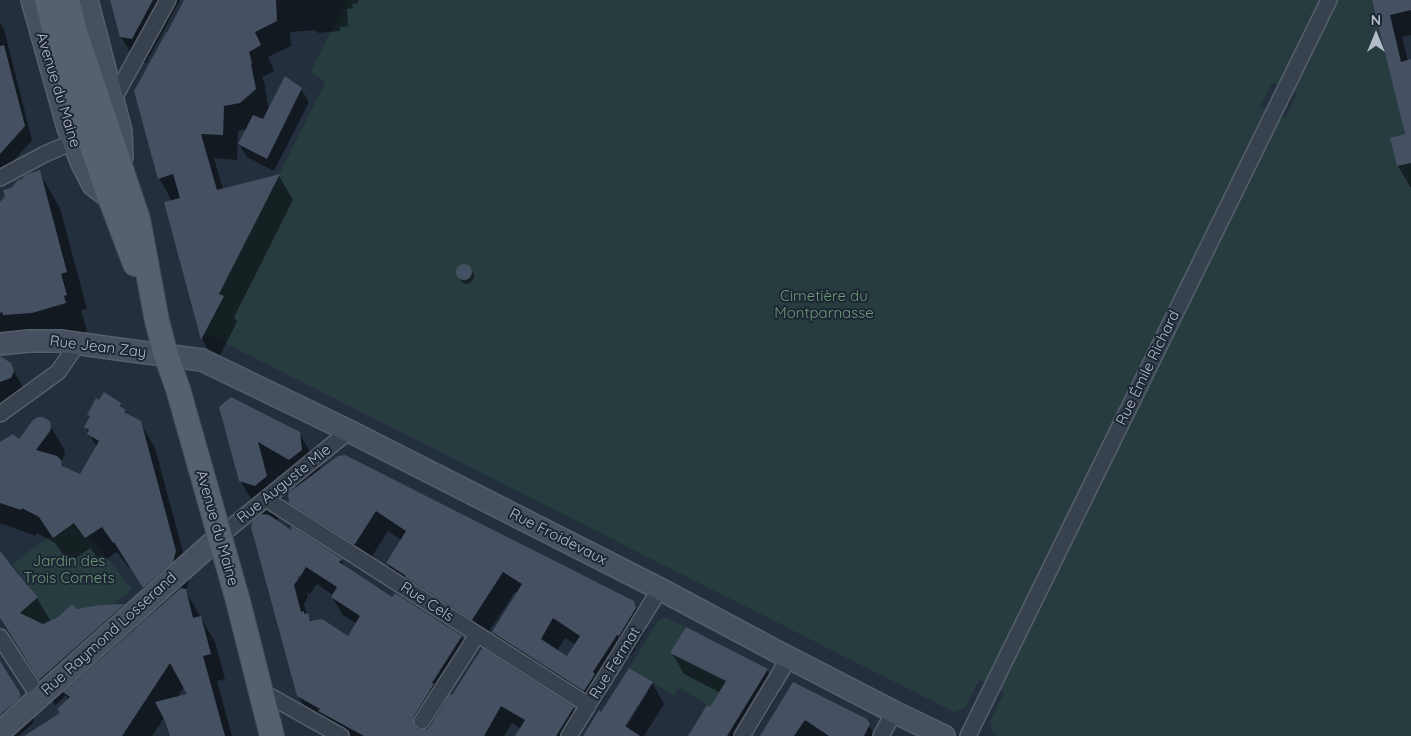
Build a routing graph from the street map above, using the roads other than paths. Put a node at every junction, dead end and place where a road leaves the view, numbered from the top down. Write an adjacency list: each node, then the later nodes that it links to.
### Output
1 (32, 0): 8 (main road, Avenue du Maine)
2 (47, 0): 11 (main road, Avenue du Maine)
3 (67, 0): 9 (main road, Avenue du Maine)
4 (87, 0): 7 (main road, Avenue du Maine)
5 (168, 0): 7 (street)
6 (1329, 0): 36 (street, Rue Émile Richard)
7 (113, 100): 9 (main road, Avenue du Maine)
8 (73, 142): 10 (street); 11 (main road, Avenue du Maine)
9 (122, 174): 12 (main road, Avenue du Maine)
10 (0, 178)
11 (110, 198): 12 (main road, Avenue du Maine)
12 (157, 321): 15 (main road, Avenue du Maine)
13 (78, 343): 14 (main road, Rue Jean Zay); 15 (main road, Rue Jean Zay); 16 (street)
14 (0, 344)
15 (166, 355): 17 (main road, Rue Froidevaux); 19 (main road, Avenue du Maine)
16 (0, 414)
17 (348, 431): 18 (street, Rue Auguste Mie); 20 (main road, Rue Froidevaux)
18 (266, 498): 19 (street, Rue Auguste Mie); 21 (street, Rue Cels)
19 (219, 537): 24 (main road, Avenue du Maine); 25 (main road, Rue Raymond Losserand)
20 (660, 589): 23 (main road, Rue Froidevaux); 26 (street, Rue Fermat)
21 (477, 635): 26 (street, Rue Cels); 28 (street)
22 (0, 636): 25 (street)
23 (789, 658): 27 (main road, Rue Froidevaux); 33 (street)
24 (261, 691): 30 (main road, Avenue du Maine); 31 (street)
25 (39, 697): 29 (main road, Rue Raymond Losserand)
26 (588, 705): 32 (street, Rue Fermat)
27 (894, 712): 34 (street); 35 (main road, Rue Froidevaux)
28 (422, 721)
29 (0, 732)
30 (272, 736)
31 (341, 736)
32 (568, 736)
33 (742, 736)
34 (881, 736)
35 (944, 736)
36 (968, 736)

